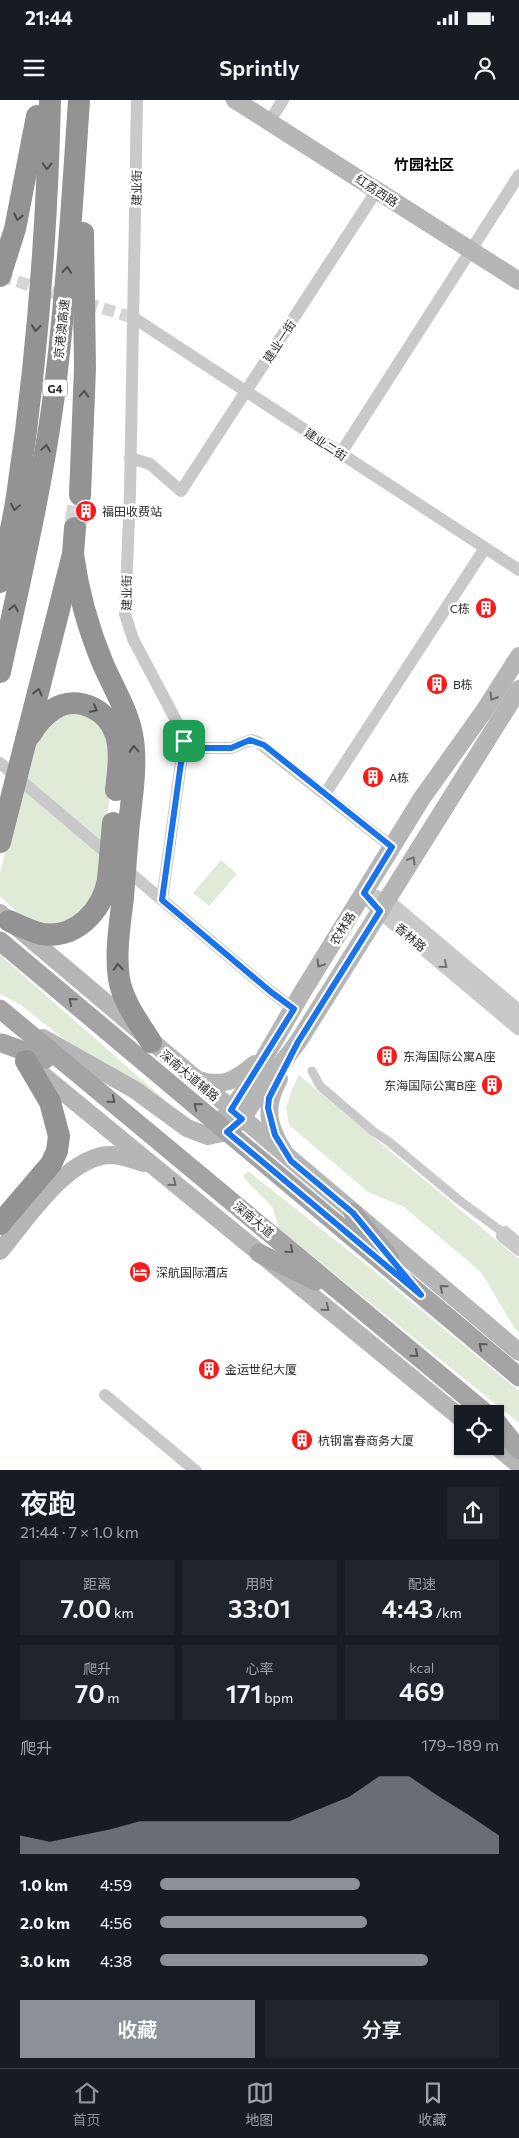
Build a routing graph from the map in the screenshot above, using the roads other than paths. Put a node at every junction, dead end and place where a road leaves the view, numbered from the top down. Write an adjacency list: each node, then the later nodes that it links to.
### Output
1 (40, 100): 11 (highway, one-way to 11)
2 (50, 100): 22 (highway, 京港澳高速 / G4, one-way to 22)
3 (80, 100): 17 (highway, one-way to 3); 24 (highway, 京港澳高速 / G4, one-way to 3)
4 (137, 100): 13 (street, 建业街)
5 (235, 100): 7 (main road, 红荔西路)
6 (283, 100): 7 (street)
7 (269, 122): 9 (main road, 红荔西路)
8 (519, 175): 10 (street)
9 (376, 190): 10 (main road, 红荔西路); 14 (street, 建业一街)
10 (472, 251): 12 (main road, 红荔西路); 15 (street)
11 (0, 276)
12 (519, 281)
13 (134, 318): 14 (street, 建业二街); 16 (street, 建业街)
14 (246, 391): 15 (street, 建业二街); 16 (street, 建业一街)
15 (340, 453): 19 (street, 建业二街)
16 (130, 458): 27 (street, 建业街)
17 (80, 495)
18 (75, 528): 20 (highway)
19 (485, 548): 21 (street, 建业二街); 30 (street)
20 (73, 554): 26 (highway, one-way to 20); 31 (highway, one-way to 20)
21 (519, 570)
22 (0, 582)
23 (519, 656): 33 (main road, 农林路, one-way to 33)
24 (0, 672)
25 (519, 690): 36 (main road, 农林路, one-way to 25)
26 (26, 740): 31 (highway, one-way to 31); 32 (highway, bridge)
27 (184, 741): 28 (street); 35 (street, 建业街)
28 (202, 748): 30 (street)
29 (0, 763): 35 (street)
30 (325, 794): 33 (street)
31 (121, 828): 37 (highway, bridge); 45 (highway, one-way to 31, bridge)
32 (0, 842)
33 (392, 847): 34 (main road, 农林路)
34 (364, 893): 36 (street, 香林路); 40 (main road, 农林路, one-way to 40)
35 (162, 900): 40 (street)
36 (384, 906): 38 (street, 香林路); 40 (main road); 46 (main road, 农林路)
37 (3, 925): 45 (main road, 深南大道辅路); 53 (main road, one-way to 37)
38 (499, 1005): 41 (street, 香林路); 43 (street, 香林路)
39 (0, 1008): 42 (main road, 深南大道)
40 (294, 1009): 47 (main road, 农林路)
41 (519, 1012)
42 (20, 1025): 50 (main road, 深南大道); 53 (main road, 深南大道)
43 (519, 1028)
44 (1, 1042): 48 (main road); 50 (main road)
45 (151, 1042): 51 (main road, 深南大道辅路)
46 (298, 1042): 52 (main road, 农林路); 54 (main road)
47 (264, 1057): 51 (main road); 52 (main road, 农林路)
48 (26, 1061): 55 (main road); 56 (highway)
49 (312, 1071): 59 (street)
50 (83, 1076): 64 (main road, 深南大道, one-way to 64)
51 (192, 1077): 52 (main road, 深南大道辅路)
52 (237, 1115): 53 (main road); 54 (main road, 深南大道辅路)
53 (221, 1127): 65 (main road)
54 (291, 1161): 57 (main road, 深南大道辅路)
55 (150, 1164): 56 (main road); 63 (main road, one-way to 63)
56 (47, 1182): 58 (highway)
57 (353, 1213): 65 (main road); 66 (main road, 深南大道辅路, one-way to 57)
58 (8, 1224): 62 (main road)
59 (501, 1231)
60 (519, 1244): 61 (street)
61 (519, 1250)
62 (0, 1251)
63 (258, 1252): 64 (main road); 70 (main road, one-way to 70)
64 (341, 1293): 69 (main road, 深南大道, one-way to 69)
65 (421, 1295): 67 (main road, one-way to 65)
66 (519, 1352)
67 (519, 1377)
68 (105, 1395): 77 (street)
69 (476, 1405)
70 (454, 1412)
71 (504, 1428): 73 (main road, 深南大道)
72 (504, 1432): 74 (main road)
73 (519, 1440)
74 (519, 1450)
75 (504, 1452): 76 (main road)
76 (519, 1465)
77 (196, 1470)

